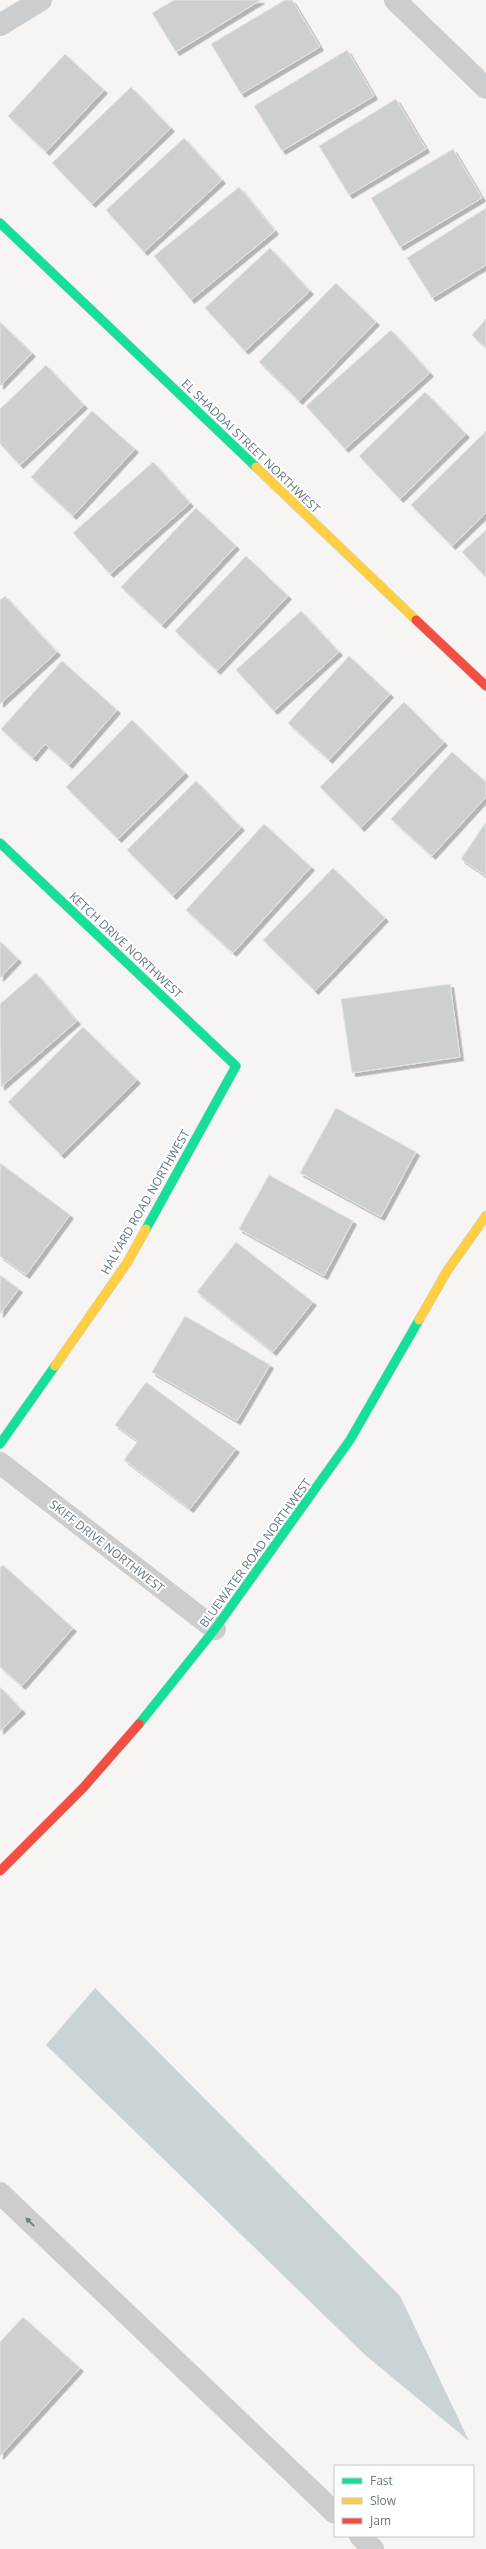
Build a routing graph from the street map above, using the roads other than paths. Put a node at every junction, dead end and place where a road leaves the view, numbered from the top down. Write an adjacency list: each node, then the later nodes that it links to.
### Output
1 (41, 0): 3 (street)
2 (395, 0): 4 (street)
3 (0, 25)
4 (486, 88)
5 (0, 223): 6 (street, EL SHADDAI STREET NORTHWEST)
6 (486, 686)
7 (0, 842): 8 (street, KETCH DRIVE NORTHWEST)
8 (236, 1066): 10 (street, HALYARD ROAD NORTHWEST)
9 (486, 1216): 12 (street, BLUEWATER ROAD NORTHWEST)
10 (0, 1444)
11 (0, 1463): 12 (street, SKIFF DRIVE NORTHWEST)
12 (215, 1628): 13 (street, BLUEWATER ROAD NORTHWEST)
13 (0, 1872)
14 (0, 2193): 15 (street, one-way to 14)
15 (334, 2512)
16 (361, 2537): 17 (street)
17 (373, 2549)

